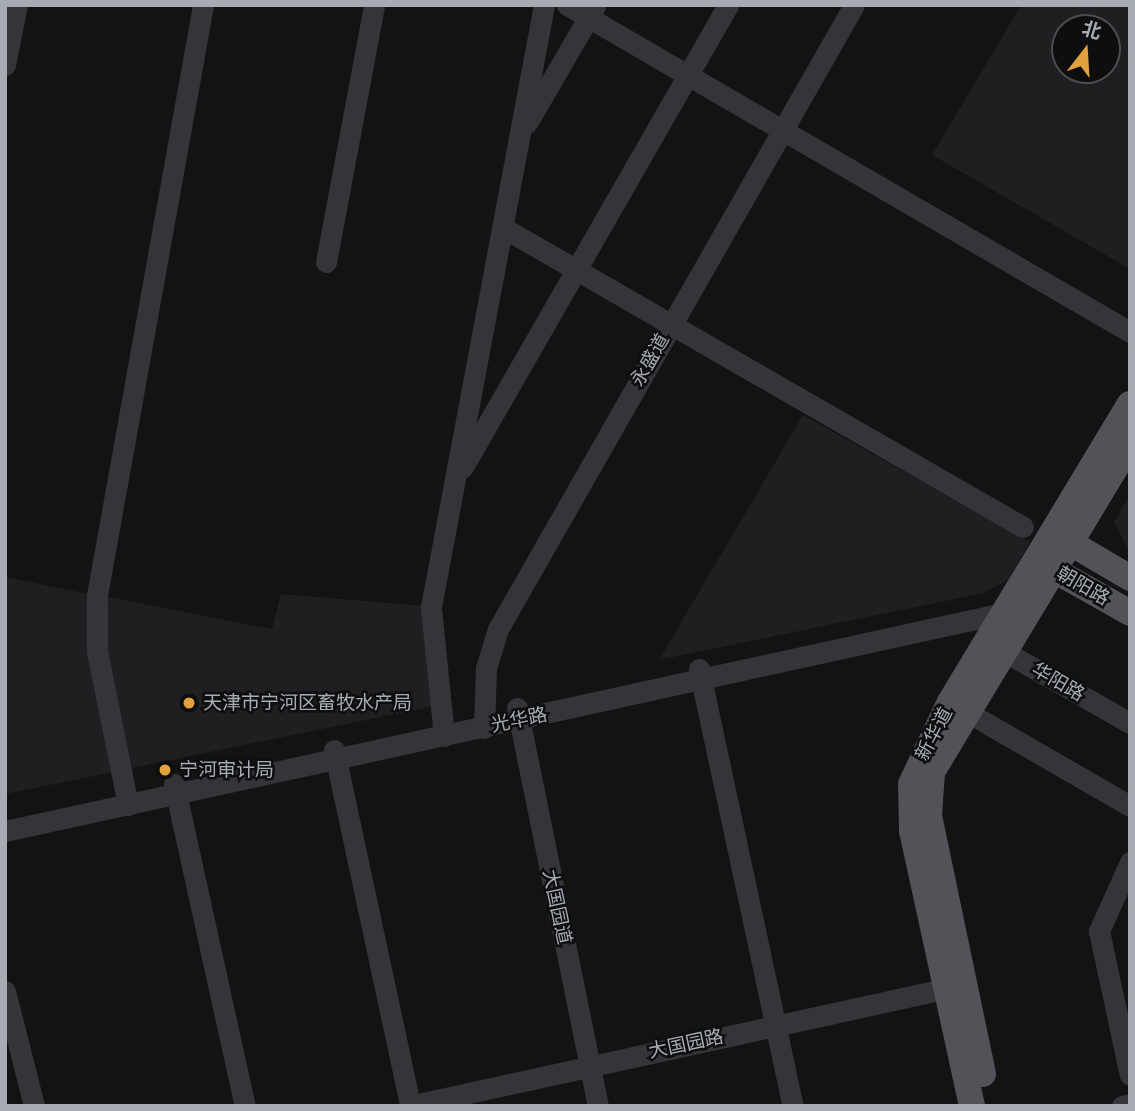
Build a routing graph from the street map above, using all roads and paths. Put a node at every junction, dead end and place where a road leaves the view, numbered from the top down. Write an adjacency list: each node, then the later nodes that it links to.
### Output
1 (17, 5): 9 (street)
2 (203, 5): 36 (street)
3 (374, 5): 14 (street)
4 (544, 5): 12 (street)
5 (567, 5): 8 (street)
6 (728, 5): 10 (street)
7 (854, 5): 11 (street, 永盛道)
8 (592, 11): 10 (street); 12 (street)
9 (5, 65)
10 (688, 76): 11 (street); 15 (street)
11 (781, 130): 16 (street, 永盛道); 17 (street)
12 (519, 137): 13 (street)
13 (502, 227): 15 (street); 20 (street)
14 (326, 262)
15 (576, 270): 16 (street); 20 (street)
16 (670, 324): 21 (street); 31 (street, 永盛道)
17 (1130, 332)
18 (1130, 404): 22 (main road, 新华道)
19 (1126, 458): 22 (main road, 新华道)
20 (455, 481): 33 (street)
21 (1023, 527)
22 (1061, 538): 23 (main road, 新华道); 24 (main road, 朝阳路)
23 (1045, 565): 25 (main road, 新华道); 26 (main road, 朝阳路)
24 (1130, 578)
25 (1016, 606): 27 (main road, 新华道); 28 (street, 光华路)
26 (1130, 613)
27 (996, 646): 29 (main road, 新华道); 32 (street, 华阳路)
28 (699, 675): 30 (street, 光华路); 43 (street)
29 (958, 707): 37 (street); 41 (main road, 新华道)
30 (518, 714): 31 (street, 光华路); 45 (street, 大国园道)
31 (484, 721): 33 (street, 光华路)
32 (1130, 723)
33 (443, 731): 34 (street, 光华路)
34 (334, 755): 35 (street, 光华路); 51 (street)
35 (175, 788): 36 (street, 光华路); 50 (street)
36 (126, 800): 38 (street, 光华路); 39 (street, 光华路)
37 (1130, 806)
38 (5, 818)
39 (5, 831)
40 (1130, 862): 46 (street)
41 (955, 986): 43 (street, 大国园路); 54 (main road, 新华道); 55 (main road, 新华道)
42 (5, 990): 49 (street)
43 (775, 1025): 45 (street, 大国园路); 53 (street)
44 (5, 1037): 48 (street)
45 (589, 1064): 51 (street, 大国园路); 52 (street, 大国园道)
46 (1129, 1071)
47 (1130, 1104): 56 (street)
48 (23, 1106)
49 (34, 1106)
50 (245, 1106)
51 (410, 1106)
52 (598, 1106)
53 (793, 1106)
54 (972, 1106)
55 (989, 1106)
56 (1122, 1106)

